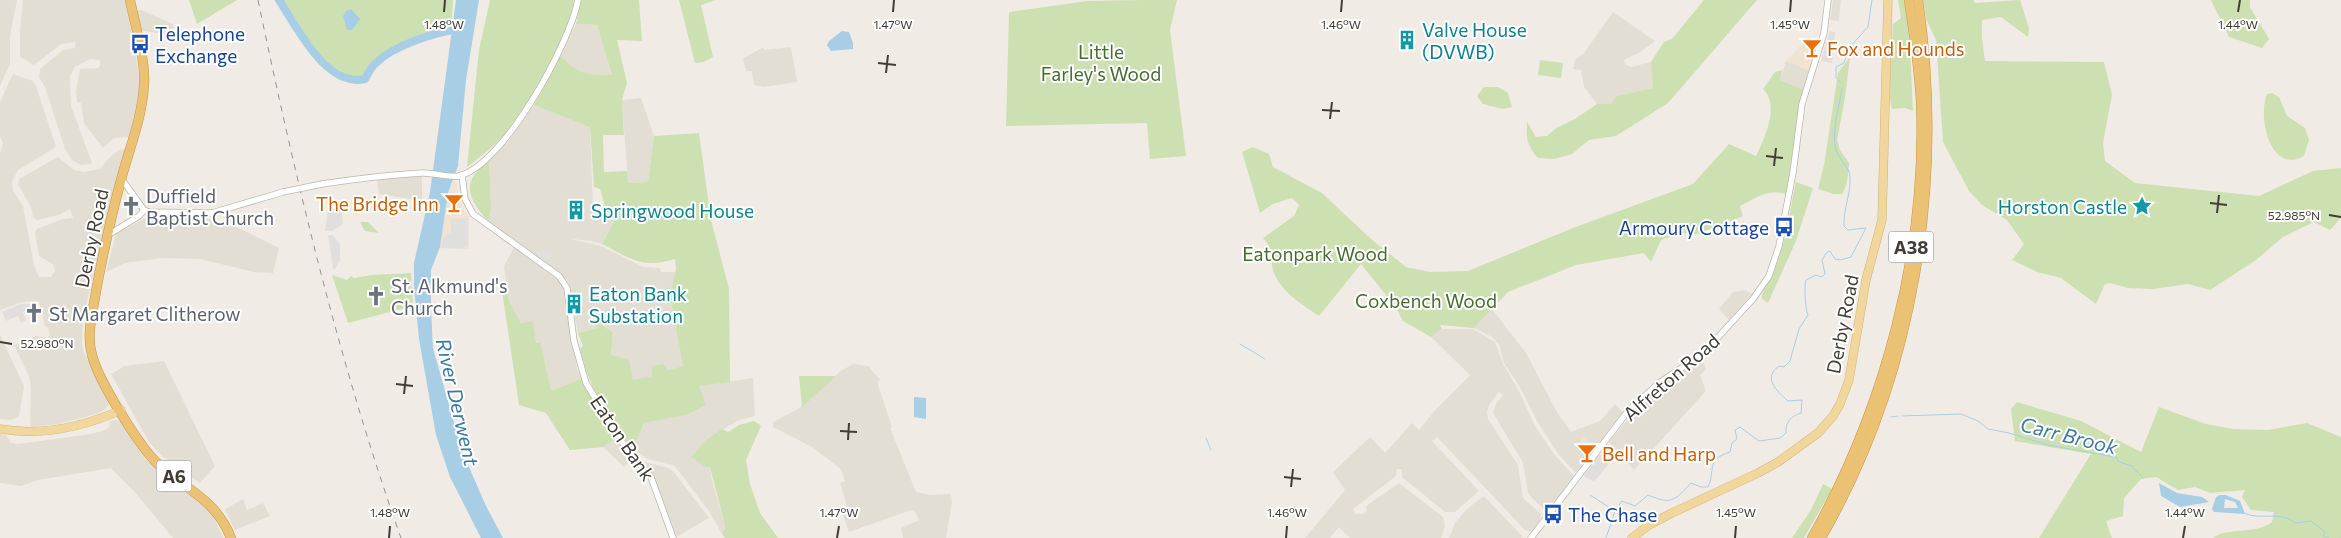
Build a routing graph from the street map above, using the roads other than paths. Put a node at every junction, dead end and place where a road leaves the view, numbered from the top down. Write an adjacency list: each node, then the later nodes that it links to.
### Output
1 (130, 0): 8 (highway, Derby Road / A6)
2 (578, 0): 7 (street)
3 (1828, 0): 15 (street, Alfreton Road)
4 (1888, 0): 16 (main road, Derby Road)
5 (1909, 0): 17 (highway, A38)
6 (1918, 0): 18 (highway, A38)
7 (459, 176): 9 (street, bridge); 14 (street, Eaton Bank)
8 (122, 178): 9 (street); 10 (highway, Derby Road / A6)
9 (144, 210): 10 (street)
10 (108, 235): 11 (highway, Derby Road / A6)
11 (121, 410): 12 (main road); 13 (highway, Derby Road / A6)
12 (0, 429)
13 (231, 538)
14 (674, 538)
15 (1531, 538)
16 (1632, 538)
17 (1812, 538)
18 (1821, 538)

